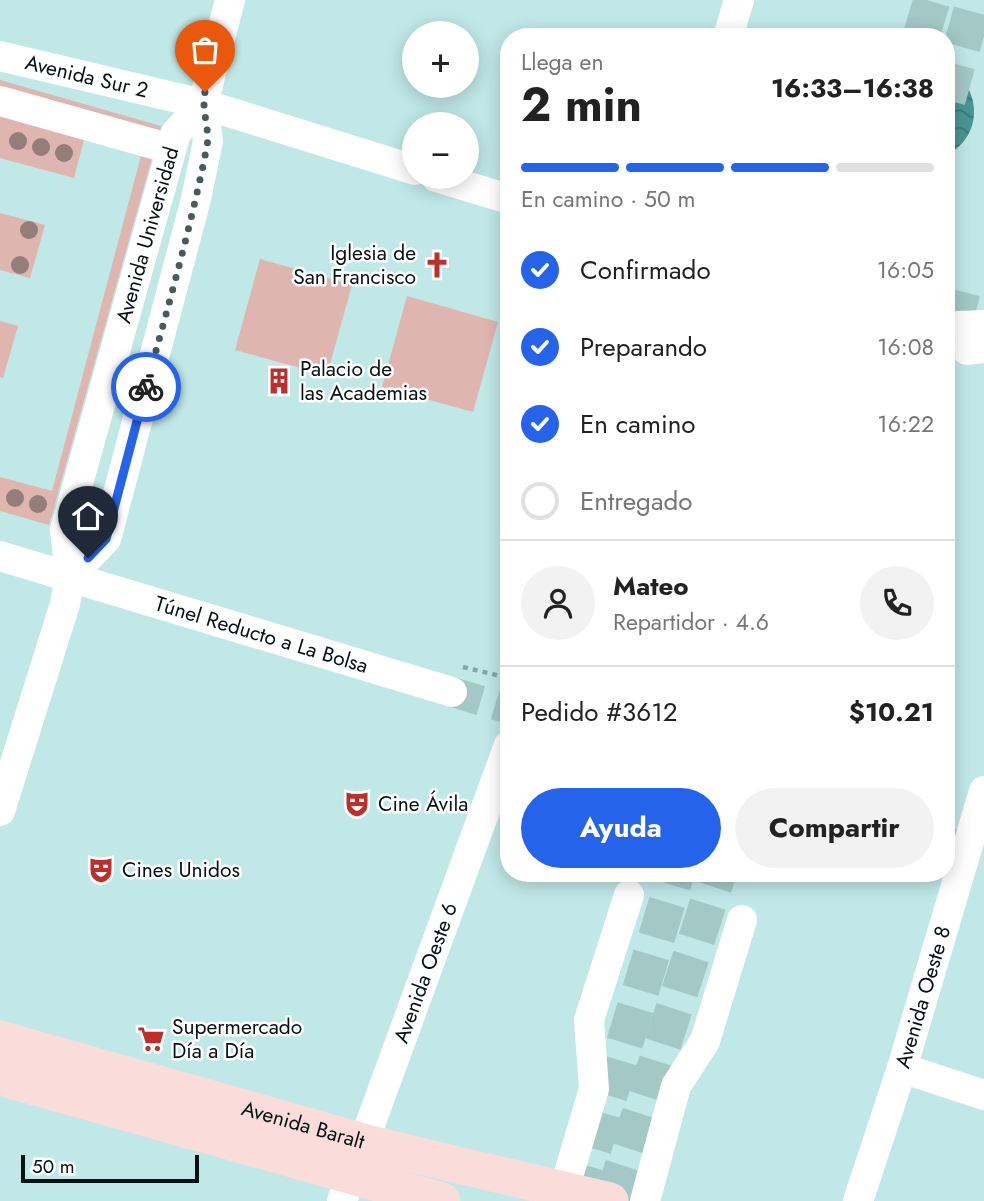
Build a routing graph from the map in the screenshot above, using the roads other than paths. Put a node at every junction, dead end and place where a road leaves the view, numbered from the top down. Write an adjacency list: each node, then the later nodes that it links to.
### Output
1 (230, 0): 6 (street, Avenida Universidad)
2 (739, 0): 3 (street)
3 (731, 28)
4 (0, 56): 6 (street, Avenida Sur 2)
5 (0, 101): 7 (street)
6 (203, 104): 7 (street, Avenida Universidad); 8 (street); 9 (street, Avenida Sur 2); 15 (street, Avenida Universidad)
7 (171, 149): 15 (street, Avenida Universidad)
8 (402, 153)
9 (402, 166)
10 (479, 172): 11 (street)
11 (500, 177)
12 (476, 189): 13 (street)
13 (500, 196)
14 (0, 556): 15 (street, Túnel Reducto a La Bolsa)
15 (70, 576): 16 (street, Túnel Reducto a La Bolsa); 19 (street, Avenida Universidad)
16 (452, 692)
17 (500, 769): 27 (street, Avenida Oeste 6)
18 (984, 791): 20 (street, Avenida Oeste 8)
19 (0, 811)
20 (978, 836): 24 (street, Avenida Oeste 8)
21 (629, 895): 29 (street)
22 (742, 920): 32 (street)
23 (0, 1039): 27 (main road, Avenida Baralt)
24 (902, 1068): 26 (street); 33 (street, Avenida Oeste 8)
25 (0, 1077): 28 (main road, Avenida Baralt)
26 (984, 1095)
27 (362, 1141): 28 (street, Avenida Oeste 6); 29 (main road, Avenida Baralt)
28 (346, 1188): 30 (main road, Avenida Baralt)
29 (564, 1190): 31 (main road, Avenida Baralt)
30 (442, 1201)
31 (610, 1201)
32 (645, 1201)
33 (858, 1201)

